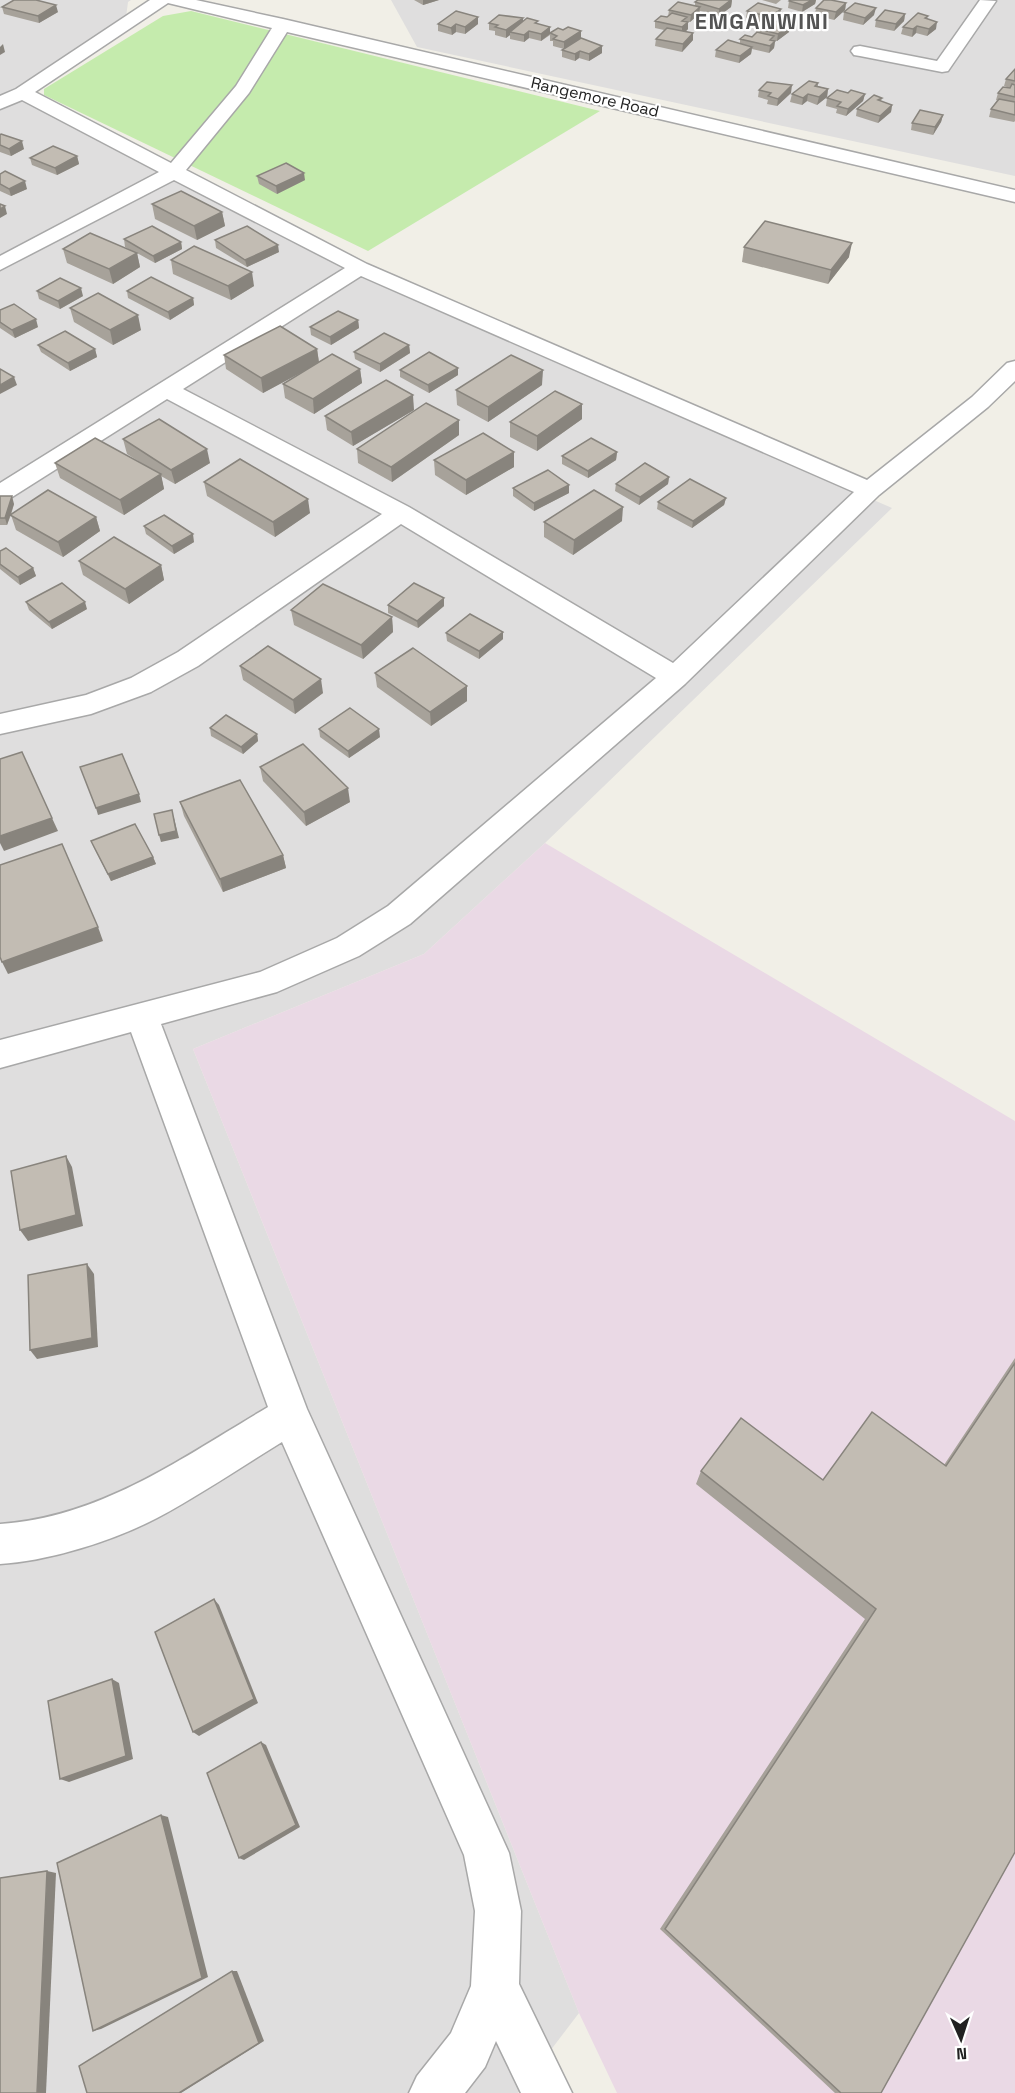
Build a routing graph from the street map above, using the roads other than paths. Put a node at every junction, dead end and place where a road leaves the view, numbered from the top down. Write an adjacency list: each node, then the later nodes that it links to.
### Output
1 (161, 0): 7 (street)
2 (174, 0): 5 (street, Rangemore Road)
3 (985, 1): 4 (street); 6 (street)
4 (1006, 5)
5 (283, 24): 9 (street); 10 (street, Rangemore Road)
6 (861, 51)
7 (22, 93): 8 (street); 9 (street)
8 (0, 103)
9 (174, 172): 11 (street); 12 (street)
10 (1015, 196)
11 (0, 264)
12 (360, 268): 14 (street); 15 (street)
13 (1015, 368): 15 (street)
14 (165, 389): 16 (street); 17 (street)
15 (870, 490): 18 (street)
16 (0, 494)
17 (400, 513): 18 (street); 19 (street)
18 (675, 677): 20 (street)
19 (0, 724)
20 (142, 1017): 21 (street); 22 (street)
21 (0, 1054)
22 (290, 1415): 23 (street); 24 (street)
23 (0, 1544)
24 (495, 1987): 25 (street); 26 (street)
25 (434, 2093)
26 (547, 2093)

